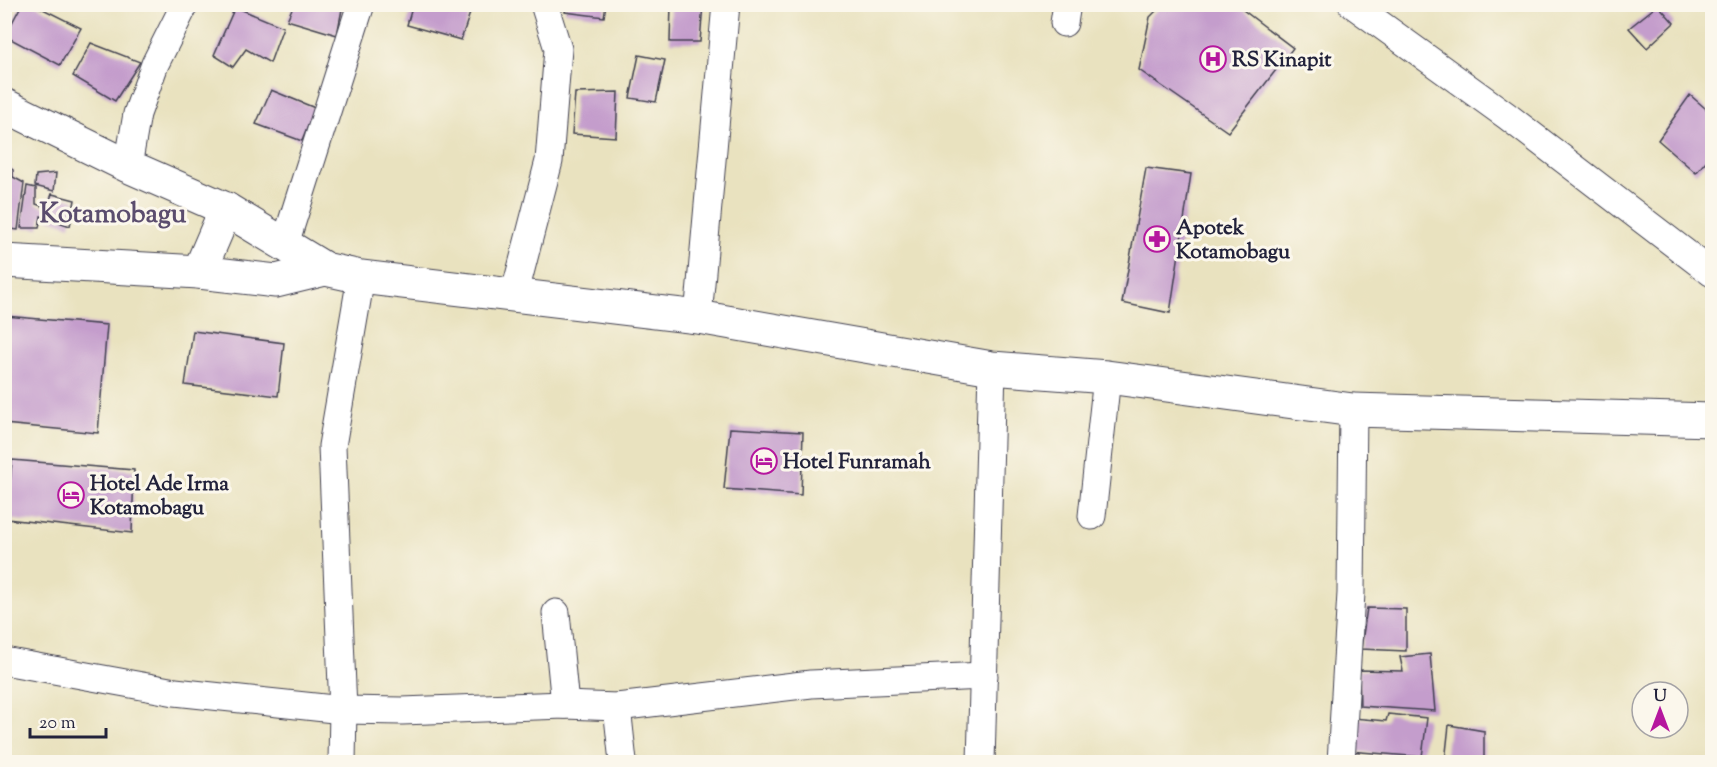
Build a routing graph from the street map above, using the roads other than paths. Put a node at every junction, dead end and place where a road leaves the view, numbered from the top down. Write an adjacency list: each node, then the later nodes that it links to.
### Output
1 (185, 4): 7 (street)
2 (361, 4): 9 (street)
3 (544, 4): 15 (street)
4 (726, 4): 16 (street)
5 (1365, 8): 13 (street)
6 (4, 105): 7 (highway)
7 (128, 166): 8 (highway)
8 (226, 209): 9 (highway); 12 (highway)
9 (284, 247): 11 (highway)
10 (5, 262): 12 (highway)
11 (325, 269): 12 (highway); 14 (highway)
12 (199, 272)
13 (1713, 273)
14 (361, 277): 15 (highway); 27 (street)
15 (514, 296): 16 (highway)
16 (698, 317): 17 (highway)
17 (992, 368): 18 (highway); 24 (street)
18 (1107, 377): 19 (highway); 21 (street)
19 (1353, 410): 20 (highway); 31 (street)
20 (1713, 420)
21 (1092, 516)
22 (556, 613): 25 (street)
23 (4, 661): 27 (street)
24 (984, 676): 26 (street); 30 (street)
25 (565, 705): 26 (street); 27 (street)
26 (617, 707): 29 (street)
27 (343, 710): 28 (street)
28 (342, 762)
29 (623, 762)
30 (981, 762)
31 (1341, 762)

